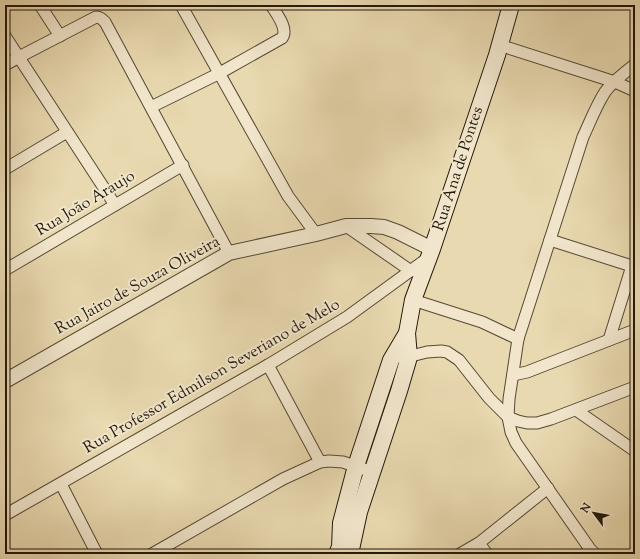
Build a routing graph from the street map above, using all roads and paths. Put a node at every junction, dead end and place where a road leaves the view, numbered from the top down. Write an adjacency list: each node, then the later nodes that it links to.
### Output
1 (40, 5): 6 (street)
2 (180, 5): 11 (street)
3 (271, 5): 11 (street)
4 (511, 5): 7 (main road, Rua Ana de Pontes)
5 (5, 36): 8 (street)
6 (60, 36): 8 (street); 14 (street)
7 (499, 45): 12 (street); 23 (main road, Rua Ana de Pontes)
8 (19, 57): 10 (street); 15 (street)
9 (635, 64): 12 (street)
10 (5, 65)
11 (218, 74): 14 (street); 20 (street)
12 (615, 82): 13 (street); 21 (street)
13 (635, 91)
14 (151, 107): 16 (street)
15 (67, 132): 17 (street); 18 (street)
16 (183, 165): 18 (street, Rua João Araujo); 22 (street)
17 (5, 169)
18 (115, 205): 25 (street, Rua João Araujo)
19 (346, 226): 20 (street, Rua Jairo de Souza Oliveira); 23 (street, Rua Jairo de Souza Oliveira); 26 (street)
20 (316, 234): 22 (street, Rua Jairo de Souza Oliveira)
21 (550, 240): 24 (street); 30 (street)
22 (230, 253): 36 (street, Rua Jairo de Souza Oliveira)
23 (430, 254): 26 (street, Rua Professor Edmilson Severiano de Melo); 27 (main road, Rua Ana de Pontes)
24 (634, 267): 31 (street)
25 (5, 270)
26 (411, 272): 34 (street, Rua Professor Edmilson Severiano de Melo)
27 (413, 300): 29 (main road, Rua Ana de Pontes); 30 (street)
28 (635, 330): 31 (street)
29 (406, 333): 32 (main road, Rua Ana de Pontes); 33 (main road, Rua Ana de Pontes)
30 (518, 339): 35 (street)
31 (609, 340): 35 (street)
32 (409, 358): 33 (street); 40 (main road, Rua Ana de Pontes); 41 (street)
33 (391, 360): 39 (main road, Rua Ana de Pontes)
34 (268, 365): 43 (street); 46 (street, Rua Professor Edmilson Severiano de Melo)
35 (513, 375): 41 (street)
36 (5, 381)
37 (635, 386): 38 (street)
38 (576, 410): 41 (street); 42 (street)
39 (374, 411): 40 (main road); 44 (main road, Rua Ana de Pontes)
40 (390, 416): 45 (main road, Rua Ana de Pontes)
41 (508, 418): 47 (street)
42 (635, 451)
43 (320, 462): 44 (street); 51 (street)
44 (356, 466): 45 (street); 52 (main road, Rua Ana de Pontes)
45 (372, 472): 53 (main road, Rua Ana de Pontes)
46 (61, 484): 48 (street, Rua Professor Edmilson Severiano de Melo); 50 (street)
47 (548, 488): 49 (street); 56 (street)
48 (5, 515)
49 (479, 543): 54 (street); 55 (street)
50 (97, 554)
51 (152, 554)
52 (337, 554)
53 (350, 554)
54 (460, 554)
55 (487, 554)
56 (595, 554)

